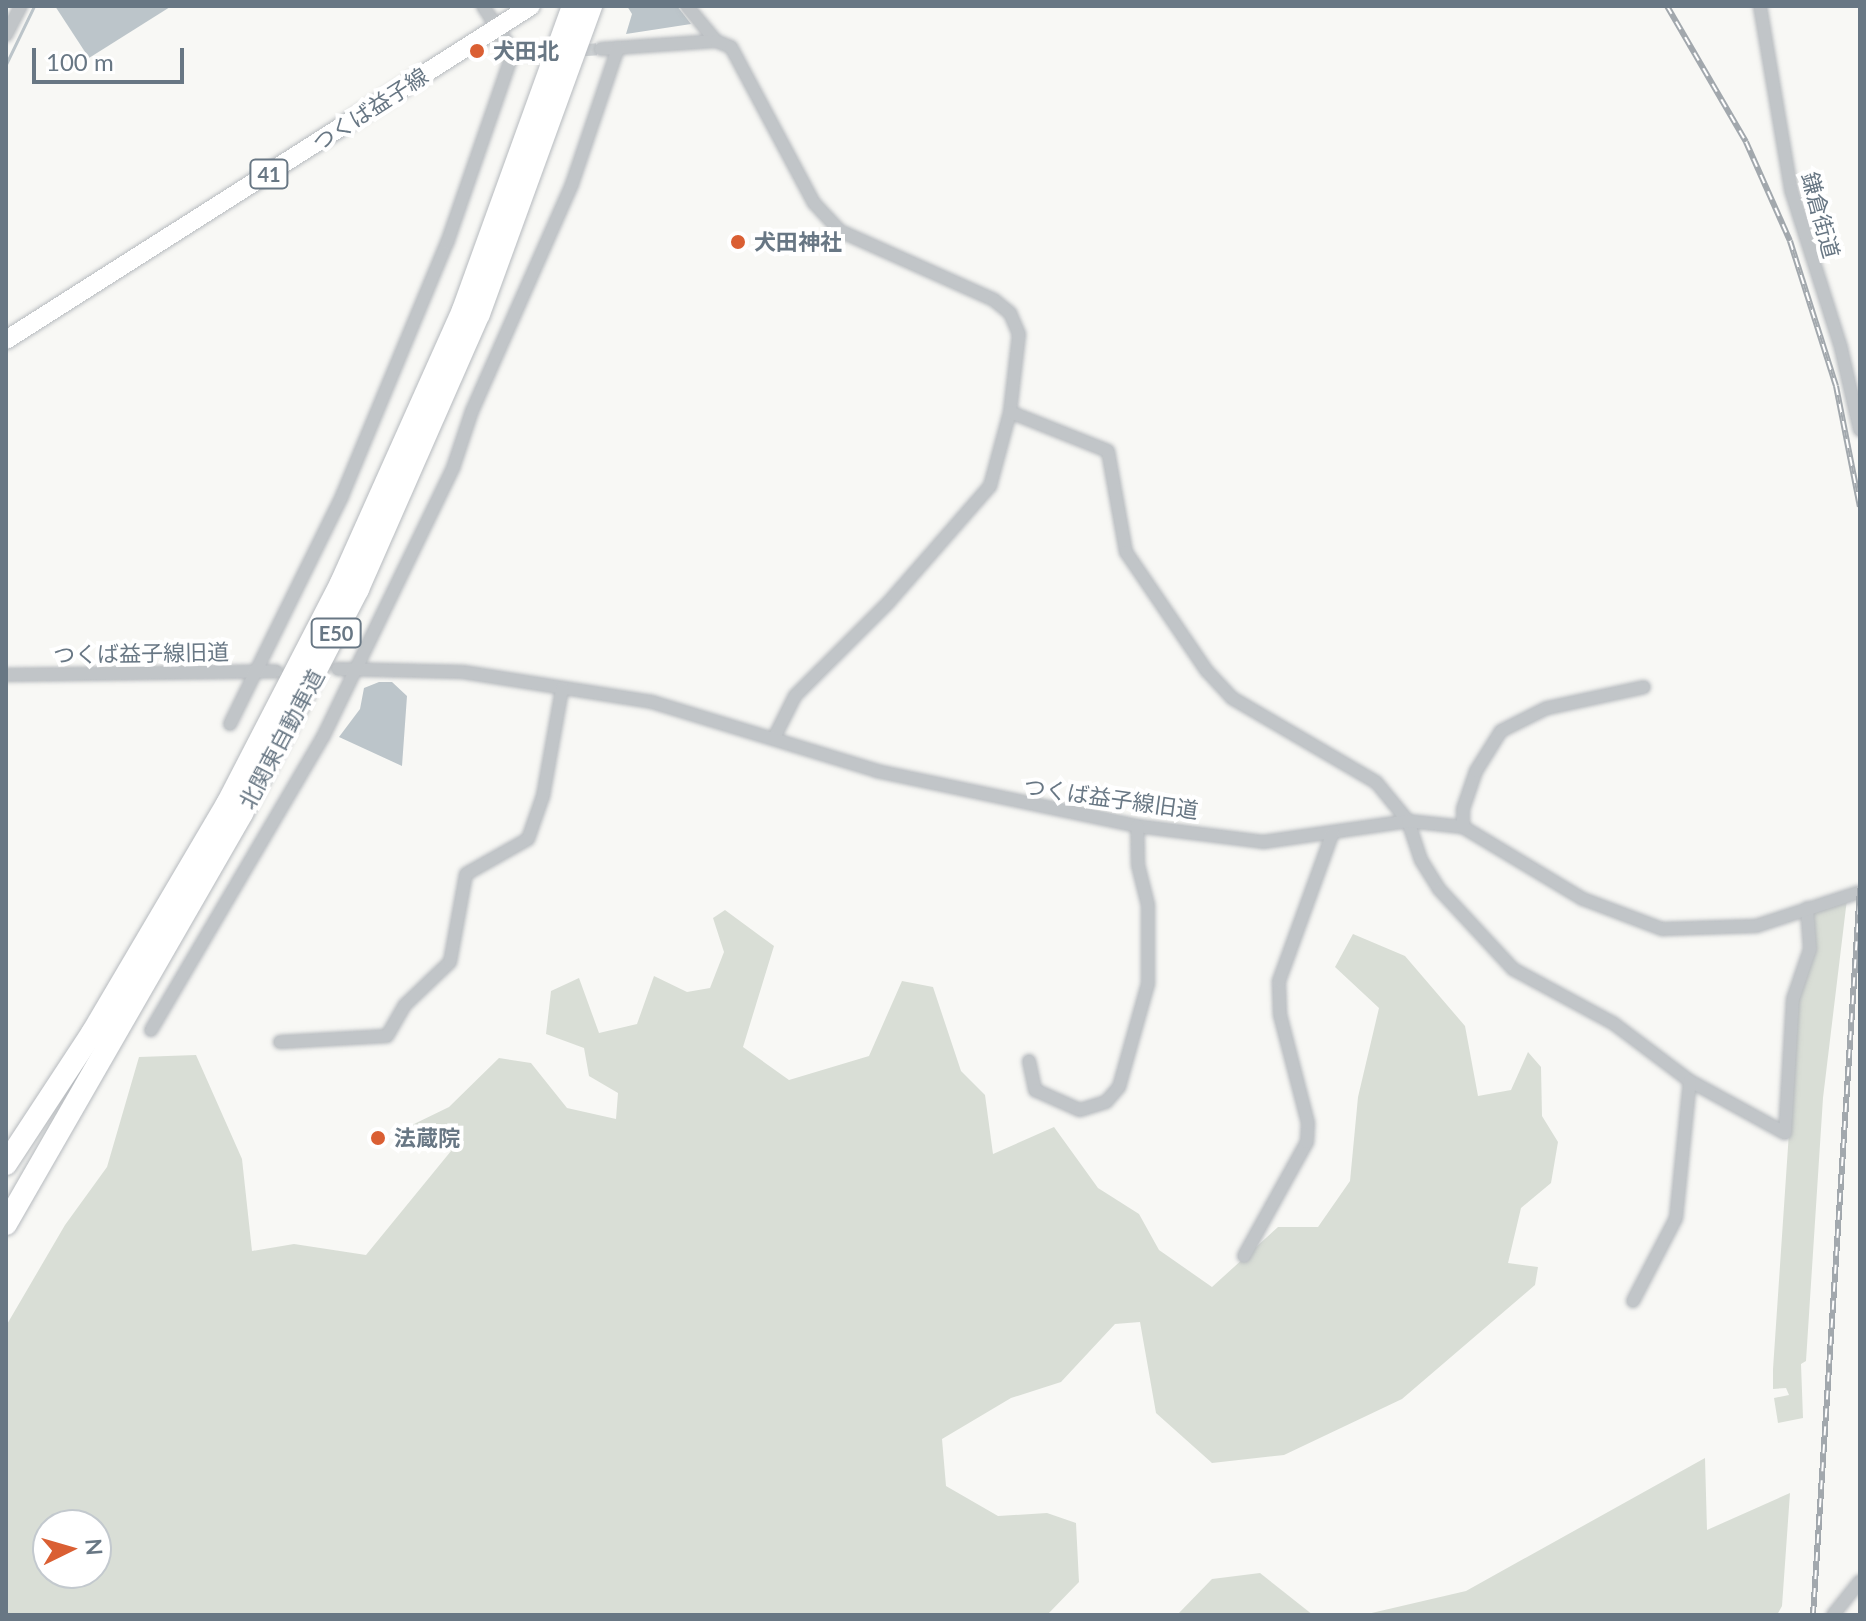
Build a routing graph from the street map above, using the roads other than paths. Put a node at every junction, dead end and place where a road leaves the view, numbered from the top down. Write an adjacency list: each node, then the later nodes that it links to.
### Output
1 (21, 6): 9 (street)
2 (483, 6): 8 (street)
3 (531, 6): 8 (main road, つくば益子線 / 41)
4 (573, 6): 37 (highway, 北関東自動車道 / E50)
5 (591, 6): 38 (highway, 北関東自動車道 / E50)
6 (687, 6): 10 (street)
7 (1760, 6): 17 (street, 鎌倉街道)
8 (496, 28): 13 (street); 15 (main road, つくば益子線 / 41)
9 (6, 35)
10 (716, 41): 11 (street); 16 (street)
11 (618, 48): 12 (street); 19 (street)
12 (601, 49)
13 (513, 52): 14 (street); 20 (street)
14 (531, 54)
15 (6, 340)
16 (1010, 412): 26 (street); 27 (street)
17 (1860, 430)
18 (338, 669): 19 (street, つくば益子線旧道)
19 (354, 670): 24 (street, つくば益子線旧道); 33 (street)
20 (257, 671): 21 (street, つくば益子線旧道); 22 (street, つくば益子線旧道); 25 (street)
21 (276, 671)
22 (6, 675)
23 (1644, 687): 29 (street)
24 (562, 689): 26 (street, つくば益子線旧道); 34 (street)
25 (230, 724)
26 (774, 738): 28 (street, つくば益子線旧道)
27 (1408, 821): 29 (street, つくば益子線旧道); 30 (street, つくば益子線旧道); 36 (street)
28 (1137, 826): 30 (street, つくば益子線旧道); 35 (street)
29 (1463, 827): 32 (street, つくば益子線旧道)
30 (1333, 832): 39 (street)
31 (1860, 892): 32 (street, つくば益子線旧道)
32 (1807, 908): 36 (street)
33 (151, 1030)
34 (280, 1042)
35 (1029, 1061)
36 (1690, 1081): 40 (street)
37 (6, 1164)
38 (6, 1224)
39 (1244, 1256)
40 (1633, 1301)
41 (1860, 1581): 42 (street)
42 (1833, 1615)

